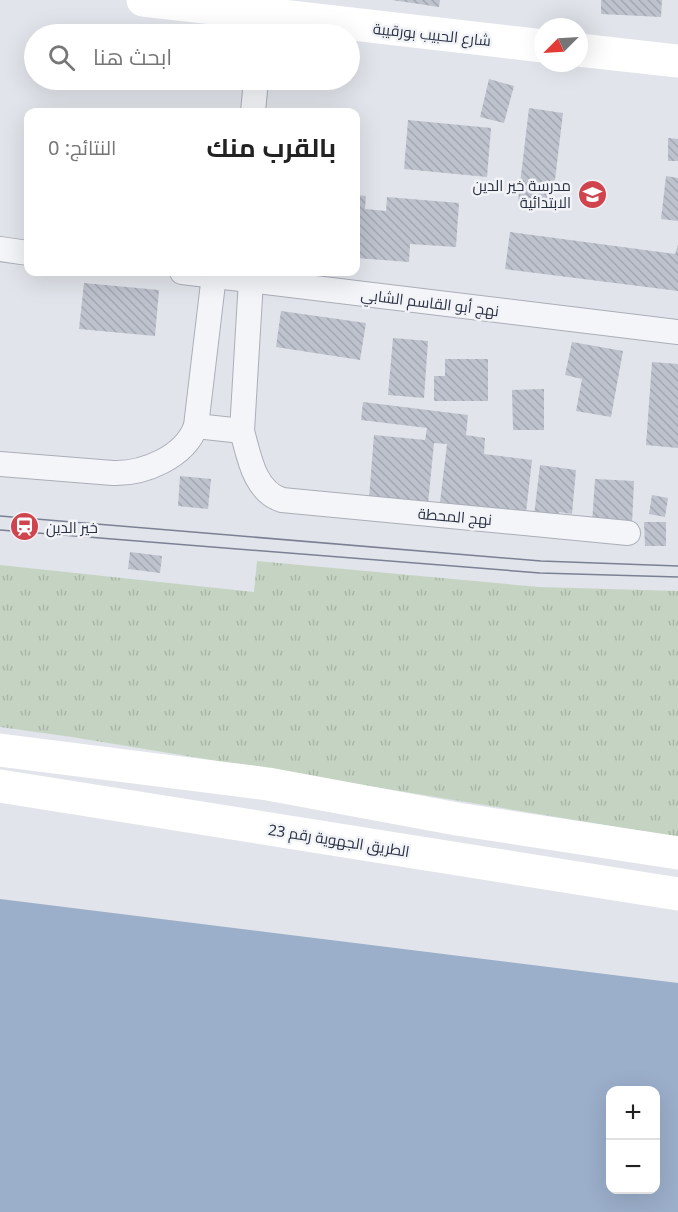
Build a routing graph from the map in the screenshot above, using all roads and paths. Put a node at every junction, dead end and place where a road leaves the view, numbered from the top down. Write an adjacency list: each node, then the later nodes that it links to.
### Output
1 (143, 0): 2 (main road, شارع الحبيب بورقيبة)
2 (264, 17): 3 (main road, شارع الحبيب بورقيبة)
3 (331, 24)
4 (360, 27): 5 (main road, شارع الحبيب بورقيبة)
5 (534, 45)
6 (588, 51): 7 (main road)
7 (678, 61)
8 (255, 90): 9 (street)
9 (253, 108)
10 (0, 249): 11 (street)
11 (24, 252)
12 (215, 276): 15 (street)
13 (249, 276): 14 (street, نهج أبو القاسم الشابي); 16 (street)
14 (678, 332)
15 (196, 426): 16 (street); 17 (street)
16 (242, 431): 18 (street, نهج المحطة)
17 (0, 464)
18 (628, 533)
19 (0, 750): 21 (main road)
20 (0, 786): 22 (main road, الطريق الجهوية رقم 23)
21 (678, 853)
22 (678, 894)

